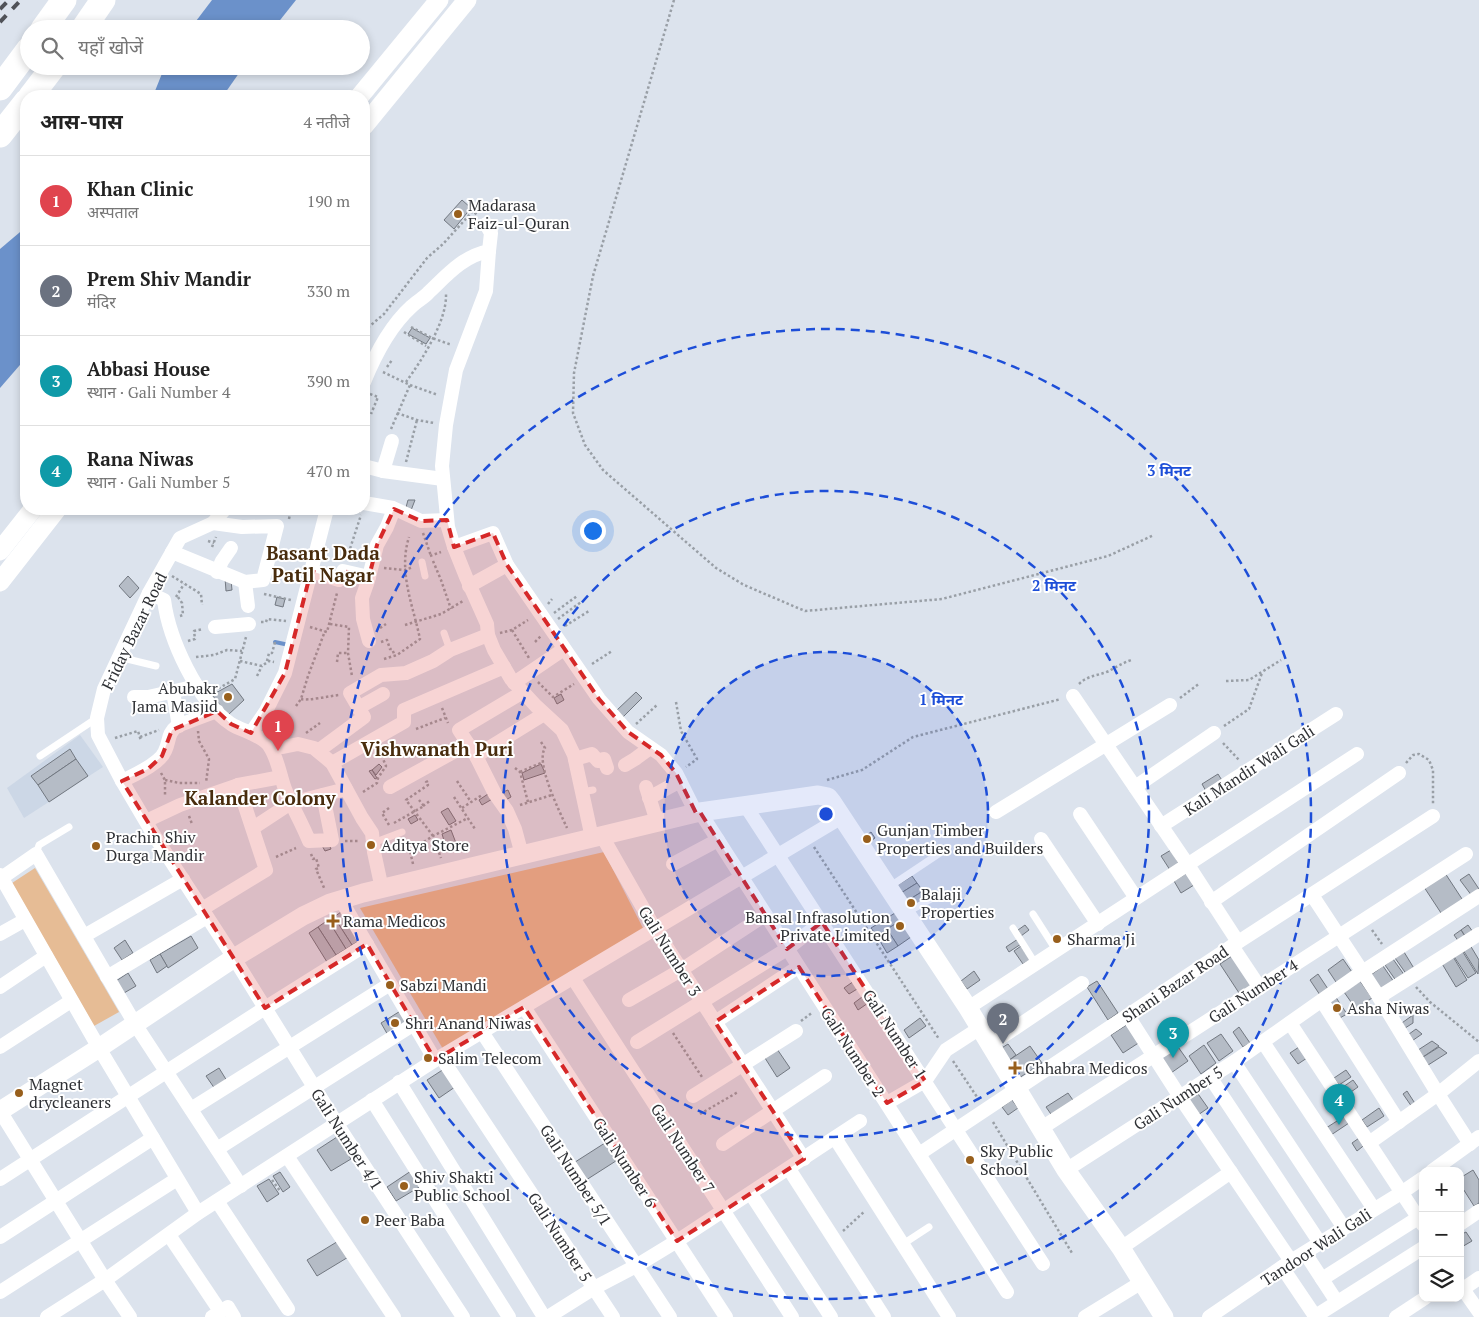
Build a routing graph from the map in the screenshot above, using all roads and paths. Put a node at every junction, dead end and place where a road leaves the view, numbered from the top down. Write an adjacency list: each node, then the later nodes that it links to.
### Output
1 (64, 0): 6 (highway)
2 (103, 0): 7 (highway)
3 (440, 0): 12 (street)
4 (466, 0): 14 (street)
5 (674, 0): 51 (path)
6 (50, 20)
7 (89, 20)
8 (20, 61): 10 (highway)
9 (47, 75): 11 (highway)
10 (0, 88)
11 (36, 90)
12 (365, 90)
13 (20, 110): 15 (highway)
14 (370, 119)
15 (0, 135)
16 (486, 224): 17 (street, Gali Number 3); 20 (path)
17 (489, 251): 18 (street); 24 (street, Gali Number 3)
18 (444, 277): 22 (path); 26 (street)
19 (408, 324): 22 (path)
20 (370, 326)
21 (405, 328): 23 (path)
22 (432, 338): 24 (path); 28 (path)
23 (426, 346)
24 (464, 349): 31 (street, Gali Number 3)
25 (392, 360): 27 (path)
26 (370, 366): 27 (path)
27 (384, 372): 28 (path)
28 (406, 382): 29 (path)
29 (410, 385): 31 (path); 33 (path)
30 (370, 394): 32 (path)
31 (450, 399): 35 (street, Gali Number 3)
32 (371, 414)
33 (397, 414): 34 (path); 36 (path)
34 (417, 420): 35 (path); 39 (path)
35 (446, 425): 40 (street, Gali Number 3)
36 (391, 436): 38 (street)
37 (370, 468): 38 (street)
38 (383, 471): 39 (street)
39 (403, 473): 40 (street)
40 (443, 480): 48 (street, Gali Number 3)
41 (370, 504): 42 (street)
42 (394, 509): 49 (street); 64 (street)
43 (28, 515): 55 (street)
44 (52, 515): 65 (street)
45 (219, 515): 50 (street)
46 (325, 515): 60 (street)
47 (361, 515): 62 (path)
48 (448, 520): 49 (street); 53 (street, Gali Number 3)
49 (421, 522): 74 (path)
50 (212, 523): 56 (street, Friday Bazar Road); 68 (street)
51 (1154, 535)
52 (409, 537): 78 (path)
53 (454, 546): 58 (street, Gali Number 2); 66 (street, Gali Number 3)
54 (232, 548): 61 (street)
55 (0, 551)
56 (172, 552): 59 (street, Friday Bazar Road); 61 (street)
57 (422, 562): 63 (lane)
58 (507, 565): 66 (street); 77 (street, Gali Number 2)
59 (163, 570): 67 (street, Friday Bazar Road); 72 (path)
60 (311, 571): 62 (street); 71 (street)
61 (217, 572): 68 (street)
62 (341, 576): 64 (street); 81 (path)
63 (425, 576)
64 (369, 577): 88 (street)
65 (0, 582)
66 (471, 590): 74 (path); 87 (street, Gali Number 3)
67 (149, 593): 91 (street); 99 (street, Friday Bazar Road)
68 (247, 595): 71 (path)
69 (577, 596): 73 (path)
70 (581, 602): 76 (path)
71 (302, 603): 80 (street)
72 (202, 604)
73 (563, 606)
74 (451, 609): 78 (path)
75 (589, 611): 82 (path)
76 (568, 612)
77 (539, 613): 85 (path); 93 (street, Gali Number 2)
78 (416, 620): 83 (path); 98 (path)
79 (253, 623): 80 (path); 84 (street)
80 (297, 624): 109 (street)
81 (330, 624): 97 (path); 126 (path)
82 (569, 624)
83 (405, 625)
84 (215, 627): 91 (path)
85 (512, 630): 87 (path); 111 (path)
86 (444, 633): 94 (lane)
87 (488, 636): 94 (street); 110 (street, Gali Number 3)
88 (369, 641)
89 (274, 642): 106 (path)
90 (245, 643): 95 (path)
91 (175, 644): 104 (street)
92 (392, 649): 98 (path)
93 (564, 649): 111 (street); 113 (street, Gali Number 2)
94 (450, 650): 116 (street)
95 (243, 651): 103 (path); 104 (path)
96 (612, 651): 113 (path)
97 (348, 653): 105 (path); 116 (path)
98 (395, 656): 100 (path)
99 (119, 658): 107 (lane); 135 (street, Friday Bazar Road)
100 (384, 659)
101 (1131, 660): 124 (path)
102 (1281, 660): 112 (path)
103 (240, 661): 108 (path); 120 (path)
104 (183, 662): 120 (street)
105 (337, 662)
106 (266, 663): 108 (path); 109 (path)
107 (156, 666)
108 (262, 666): 114 (path)
109 (287, 666): 141 (street)
110 (504, 667): 119 (street, Gali Number 3); 139 (street)
111 (535, 668): 119 (street)
112 (1262, 673): 115 (path); 142 (path)
113 (582, 675): 118 (path); 140 (street, Gali Number 2)
114 (257, 676)
115 (1226, 681)
116 (369, 682): 122 (street)
117 (1200, 683): 129 (path)
118 (540, 686)
119 (518, 687): 133 (street, Gali Number 3); 149 (street)
120 (200, 691): 121 (street); 132 (street)
121 (173, 692): 125 (street); 138 (street)
122 (350, 693): 126 (path); 131 (street)
123 (383, 694): 131 (street)
124 (1073, 696): 147 (street); 177 (path)
125 (134, 697)
126 (301, 699): 130 (path)
127 (676, 702): 164 (path)
128 (657, 704): 140 (path)
129 (1170, 705): 147 (street)
130 (296, 706)
131 (358, 708): 150 (street)
132 (217, 711): 137 (street); 141 (street)
133 (544, 714): 149 (street); 153 (street, Gali Number 3)
134 (1336, 714): 160 (street, Kali Mandir Wali Gali)
135 (97, 718): 143 (street, Friday Bazar Road); 152 (lane)
136 (445, 718): 139 (path)
137 (196, 719): 138 (street); 173 (path)
138 (179, 726): 154 (street)
139 (404, 728): 156 (street); 174 (path)
140 (628, 732): 148 (street, Gali Number 2)
141 (251, 733): 146 (street)
142 (1214, 733): 160 (path); 171 (street)
143 (102, 742): 144 (path); 167 (street, Friday Bazar Road)
144 (142, 742)
145 (541, 742): 155 (path)
146 (270, 745): 150 (street); 163 (street)
147 (1106, 745): 171 (street); 191 (street)
148 (650, 748): 157 (street); 164 (street, Gali Number 2)
149 (472, 750): 170 (street); 172 (street)
150 (318, 751): 156 (street)
151 (1357, 754): 219 (street)
152 (40, 756)
153 (575, 759): 159 (street); 206 (street, Gali Number 3)
154 (156, 761): 166 (path); 167 (street)
155 (543, 762): 161 (path); 176 (path)
156 (332, 763): 174 (street)
157 (625, 765)
158 (515, 768): 161 (path)
159 (607, 768)
160 (1249, 770): 199 (street, Kali Mandir Wali Gali)
161 (520, 772): 182 (path)
162 (1399, 773): 194 (path); 233 (street)
163 (281, 777): 169 (street); 183 (street)
164 (678, 777): 192 (street, Gali Number 2); 198 (street)
165 (433, 779): 190 (path)
166 (165, 780): 173 (path); 188 (path)
167 (122, 781): 197 (street, Friday Bazar Road)
168 (457, 781): 181 (path)
169 (238, 785): 173 (street); 201 (street)
170 (390, 787)
171 (1135, 787): 199 (street)
172 (493, 789): 181 (path); 189 (street)
173 (205, 790): 188 (street)
174 (349, 794): 175 (street); 211 (street)
175 (323, 795): 183 (street); 208 (street)
176 (552, 795): 182 (path); 206 (path)
177 (823, 796): 184 (street); 195 (street)
178 (454, 797): 187 (path)
179 (419, 800): 185 (path)
180 (431, 800): 185 (path)
181 (471, 802): 187 (path)
182 (528, 802): 189 (path)
183 (291, 803): 201 (street); 210 (street)
184 (745, 805): 192 (street); 214 (street, Gali Number 1)
185 (423, 806): 190 (path)
186 (389, 808): 190 (path)
187 (462, 808): 196 (path)
188 (167, 810): 197 (street)
189 (507, 811): 217 (street)
190 (415, 812): 204 (path)
191 (996, 812)
192 (698, 813): 198 (street); 209 (street, Gali Number 2)
193 (1080, 814): 231 (street)
194 (1434, 816): 228 (street, Shani Bazar Road)
195 (842, 817): 205 (street); 226 (street)
196 (468, 818): 202 (path); 204 (path)
197 (146, 821): 224 (street, Friday Bazar Road)
198 (658, 822): 206 (street)
199 (1161, 826): 219 (street)
200 (69, 827): 213 (lane)
201 (253, 828): 220 (street)
202 (475, 828)
203 (402, 832): 211 (lane)
204 (433, 836): 221 (path); 225 (path)
205 (807, 837): 214 (street); 291 (path)
206 (589, 839): 217 (street); 243 (street, Gali Number 3)
207 (1041, 839): 241 (street)
208 (332, 840): 210 (street); 211 (path)
209 (718, 840): 218 (street); 223 (street, Gali Number 2)
210 (309, 841): 232 (path)
211 (373, 841): 227 (street)
212 (296, 848): 220 (path)
213 (36, 854): 222 (street); 246 (street)
214 (778, 854): 223 (street); 240 (street, Gali Number 1)
215 (940, 854): 226 (lane)
216 (1466, 854): 238 (street, Gali Number 4)
217 (522, 855): 221 (street)
218 (673, 864)
219 (1188, 865): 231 (street); 233 (street)
220 (266, 870): 234 (street)
221 (446, 873): 225 (street)
222 (1, 877): 239 (street)
223 (740, 877): 237 (street, Gali Number 2); 243 (street)
224 (183, 879): 234 (street, Friday Bazar Road); 246 (street)
225 (417, 880): 227 (street)
226 (889, 888): 235 (street)
227 (382, 889): 232 (street)
228 (1312, 895): 247 (street); 249 (street, Shani Bazar Road)
229 (1479, 896): 252 (street, Gali Number 5)
230 (931, 898): 235 (lane)
231 (1136, 898): 241 (street)
232 (335, 901): 248 (street, Gali Number 5); 254 (street)
233 (1211, 902): 249 (street)
234 (204, 913): 254 (street, Friday Bazar Road); 259 (street)
235 (906, 914): 273 (street)
236 (1032, 914): 251 (lane)
237 (765, 915): 250 (street, Gali Number 2); 257 (street)
238 (1364, 919): 247 (street, Gali Number 4); 252 (path)
239 (25, 920): 244 (street); 253 (street)
240 (822, 922): 250 (street); 300 (street, Gali Number 1)
241 (1098, 924): 251 (street)
242 (1013, 928): 255 (lane)
243 (654, 929): 257 (street, Gali Number 3); 260 (street)
244 (0, 934)
245 (1479, 934): 261 (street)
246 (84, 936): 259 (street)
247 (1338, 936): 258 (street); 265 (street, Gali Number 4)
248 (367, 944): 263 (street, Gali Number 5); 272 (street)
249 (1235, 944): 265 (street); 275 (street, Shani Bazar Road)
250 (787, 949): 256 (street, Gali Number 2); 270 (street)
251 (1056, 950): 255 (street)
252 (1390, 953): 258 (street, Gali Number 5)
253 (46, 956): 264 (street); 267 (street)
254 (234, 958): 272 (street, Gali Number 4/1); 278 (street)
255 (1036, 964): 273 (street)
256 (798, 967): 274 (street, Gali Number 2); 276 (street)
257 (682, 970): 268 (street); 270 (street, Gali Number 3)
258 (1362, 972): 266 (street); 269 (street, Gali Number 5)
259 (108, 977): 278 (street)
260 (573, 978): 271 (street); 346 (street, Gali Number 7)
261 (1408, 979): 266 (street); 286 (path)
262 (1082, 983): 287 (street)
263 (390, 984): 279 (street, Gali Number 5); 289 (street)
264 (0, 987)
265 (1260, 988): 292 (street, Gali Number 4)
266 (1379, 997): 306 (street)
267 (71, 1000): 288 (street); 290 (street)
268 (630, 1000)
269 (1322, 1001): 277 (street, Gali Number 5); 318 (street)
270 (702, 1002): 276 (street, Gali Number 3); 280 (street)
271 (524, 1007): 283 (street); 358 (street, Gali Number 6)
272 (265, 1008): 289 (street, Gali Number 4/1); 297 (street)
273 (968, 1008): 281 (street)
274 (826, 1010): 282 (path); 311 (street, Gali Number 2)
275 (1128, 1016): 292 (street); 304 (street, Shani Bazar Road)
276 (715, 1022): 296 (street, Gali Number 3)
277 (1290, 1023): 285 (street, Gali Number 5); 325 (street)
278 (135, 1024): 290 (street); 297 (street)
279 (414, 1024): 293 (street, Gali Number 5); 303 (street)
280 (666, 1024): 284 (street); 302 (path)
281 (980, 1028): 287 (street); 291 (street)
282 (796, 1030): 296 (street)
283 (482, 1032): 293 (street); 367 (street, Gali Number 5/1)
284 (637, 1042)
285 (1263, 1042): 295 (street, Gali Number 5); 345 (street)
286 (1479, 1042)
287 (990, 1045): 304 (street)
288 (0, 1046)
289 (289, 1047): 303 (street, Gali Number 4/1); 312 (street)
290 (99, 1048): 307 (street); 314 (street)
291 (946, 1050): 300 (street); 313 (path)
292 (1154, 1056): 309 (street); 321 (street, Gali Number 4)
293 (438, 1058): 301 (street); 373 (street, Gali Number 5)
294 (1479, 1061): 306 (street)
295 (1234, 1062): 299 (street, Gali Number 5); 353 (street)
296 (742, 1064): 302 (street); 315 (street, Gali Number 3)
297 (166, 1071): 307 (street); 312 (street)
298 (825, 1076): 315 (street)
299 (1210, 1077): 309 (street, Gali Number 5); 359 (street)
300 (925, 1081): 311 (street); 320 (street, Gali Number 1)
301 (399, 1082): 310 (street); 389 (street)
302 (708, 1086): 308 (street)
303 (314, 1087): 319 (street, Gali Number 4/1); 327 (street)
304 (1017, 1089): 313 (street, Shani Bazar Road); 321 (street)
305 (738, 1092): 316 (path)
306 (1438, 1094): 318 (street); 324 (street)
307 (127, 1096): 322 (street); 331 (street)
308 (693, 1096)
309 (1180, 1097): 334 (street, Gali Number 5); 335 (street)
310 (372, 1100): 319 (street); 388 (street)
311 (887, 1103): 328 (street, Gali Number 2)
312 (191, 1110): 327 (street)
313 (985, 1110): 320 (street, Shani Bazar Road); 363 (path)
314 (0, 1111): 331 (street)
315 (773, 1111): 326 (street); 330 (street, Gali Number 3)
316 (700, 1114)
317 (860, 1121): 323 (street)
318 (1399, 1122): 325 (street)
319 (337, 1124): 329 (street); 387 (street, Gali Number 4/1)
320 (956, 1128): 328 (street, Shani Bazar Road); 365 (street, Gali Number 1)
321 (1040, 1128): 334 (street)
322 (153, 1138): 337 (street); 342 (street)
323 (836, 1138): 330 (street); 344 (street)
324 (1474, 1140): 332 (street)
325 (1369, 1143): 340 (street)
326 (723, 1144)
327 (217, 1149): 339 (street)
328 (919, 1154): 376 (street, Gali Number 2)
329 (287, 1156): 339 (street); 386 (street)
330 (804, 1159): 333 (street)
331 (30, 1160): 336 (street); 342 (street)
332 (1437, 1167)
333 (789, 1169): 341 (street); 356 (street)
334 (1066, 1170): 361 (street)
335 (1231, 1172): 361 (street); 366 (street)
336 (0, 1178)
337 (176, 1179): 348 (street); 357 (street)
338 (1419, 1181): 340 (street, Tandoor Wali Gali)
339 (241, 1186): 343 (street)
340 (1402, 1193): 345 (street, Tandoor Wali Gali); 349 (street)
341 (751, 1194): 346 (street); 395 (street)
342 (55, 1200): 355 (street); 357 (street)
343 (217, 1201): 348 (street); 379 (street)
344 (876, 1202): 356 (path); 360 (street)
345 (1374, 1209): 353 (street, Tandoor Wali Gali)
346 (724, 1211): 358 (street); 394 (street, Gali Number 7)
347 (1479, 1211): 350 (street)
348 (198, 1213): 354 (street)
349 (1419, 1220)
350 (1464, 1221)
351 (1419, 1223): 369 (street)
352 (929, 1227): 360 (lane)
353 (1344, 1228): 359 (street, Tandoor Wali Gali)
354 (169, 1235): 370 (street); 381 (street)
355 (0, 1237)
356 (834, 1238): 396 (street)
357 (80, 1240): 370 (street); 375 (street)
358 (678, 1242): 367 (street); 393 (street, Gali Number 6)
359 (1320, 1243): 364 (street, Tandoor Wali Gali)
360 (903, 1244): 397 (street)
361 (1121, 1248): 371 (street)
362 (1419, 1251): 377 (street)
363 (1072, 1253)
364 (1304, 1253): 366 (street, Tandoor Wali Gali); 369 (street)
365 (1043, 1264)
366 (1287, 1264): 399 (street, Tandoor Wali Gali); 400 (street)
367 (636, 1266): 373 (street); 392 (street, Gali Number 5/1)
368 (1479, 1278): 372 (street)
369 (1322, 1279): 377 (street)
370 (105, 1280): 383 (street); 384 (street)
371 (1142, 1282): 382 (street); 398 (street)
372 (1464, 1286)
373 (594, 1288): 390 (street); 391 (street, Gali Number 5)
374 (1464, 1290): 380 (street)
375 (0, 1292)
376 (1007, 1292)
377 (1337, 1302): 400 (street)
378 (1419, 1302): 401 (street)
379 (288, 1309)
380 (1479, 1312)
381 (216, 1314): 385 (street)
382 (1159, 1315)
383 (46, 1317)
384 (130, 1317)
385 (234, 1317)
386 (394, 1317)
387 (463, 1317)
388 (509, 1317)
389 (544, 1317)
390 (548, 1317)
391 (613, 1317)
392 (670, 1317)
393 (726, 1317)
394 (792, 1317)
395 (831, 1317)
396 (884, 1317)
397 (949, 1317)
398 (1085, 1317)
399 (1209, 1317)
400 (1315, 1317)
401 (1396, 1317)

